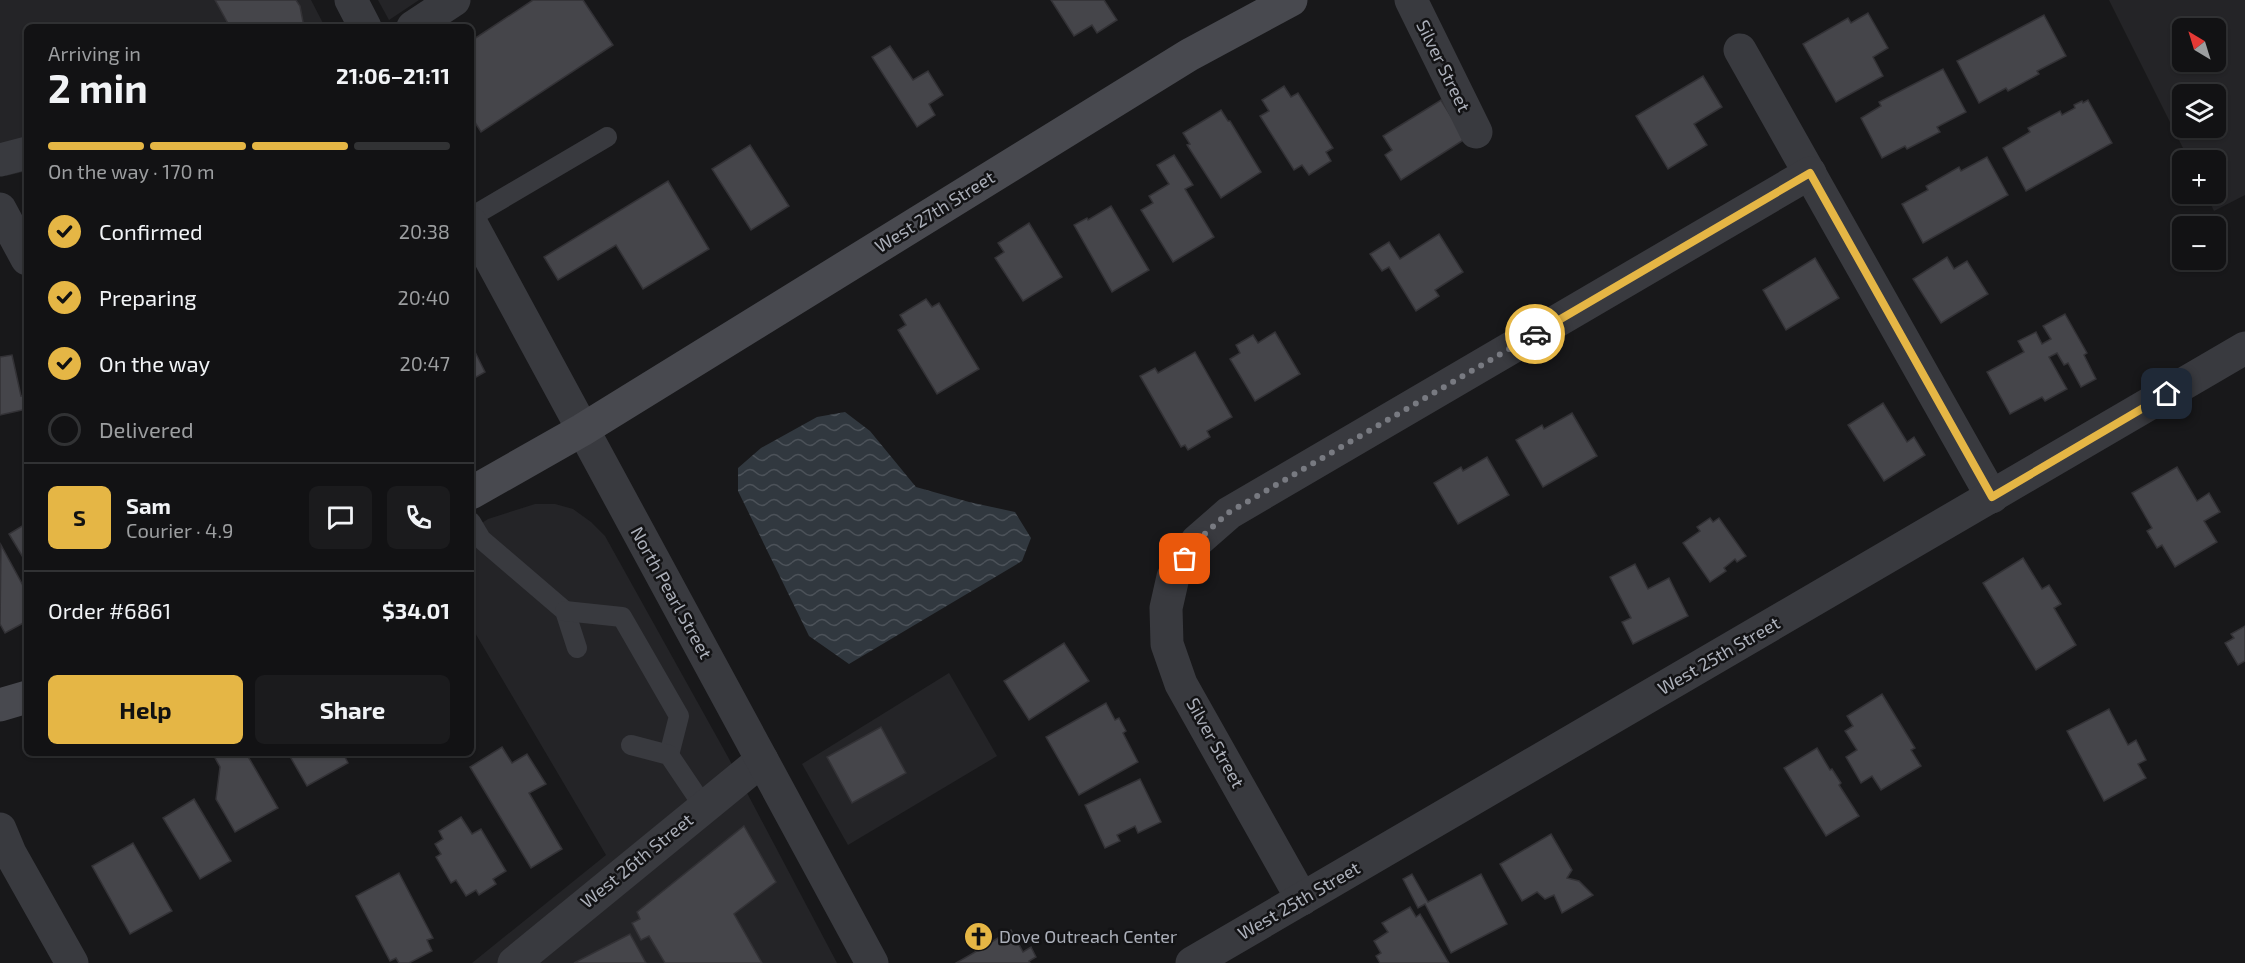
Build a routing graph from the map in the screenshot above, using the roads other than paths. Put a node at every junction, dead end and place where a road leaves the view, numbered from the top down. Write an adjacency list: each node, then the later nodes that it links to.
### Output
1 (351, 0): 5 (street)
2 (454, 0): 6 (street)
3 (1291, 0): 18 (main road, West 27th Street)
4 (1411, 0): 8 (street, Silver Street)
5 (363, 24)
6 (418, 24)
7 (1740, 50): 12 (street)
8 (1476, 132)
9 (607, 137): 14 (lane)
10 (24, 154): 11 (street)
11 (0, 160)
12 (1810, 173): 20 (street); 31 (street, Silver Street)
13 (0, 208): 16 (street)
14 (474, 216)
15 (474, 229): 18 (street, North Pearl Street)
16 (24, 253)
17 (2245, 348): 20 (street, West 25th Street)
18 (582, 430): 19 (main road, West 27th Street); 28 (street, North Pearl Street)
19 (474, 491)
20 (1992, 497): 31 (street, West 25th Street)
21 (474, 527): 22 (lane)
22 (565, 611): 23 (lane); 27 (lane)
23 (577, 648)
24 (24, 698): 25 (main road)
25 (0, 705)
26 (631, 745): 27 (lane)
27 (669, 755): 29 (lane)
28 (762, 760): 29 (street, West 26th Street); 34 (street, North Pearl Street)
29 (704, 807): 33 (street, West 26th Street)
30 (3, 848): 32 (street)
31 (1302, 899): 35 (street, West 25th Street)
32 (72, 963)
33 (514, 963)
34 (872, 963)
35 (1192, 963)

